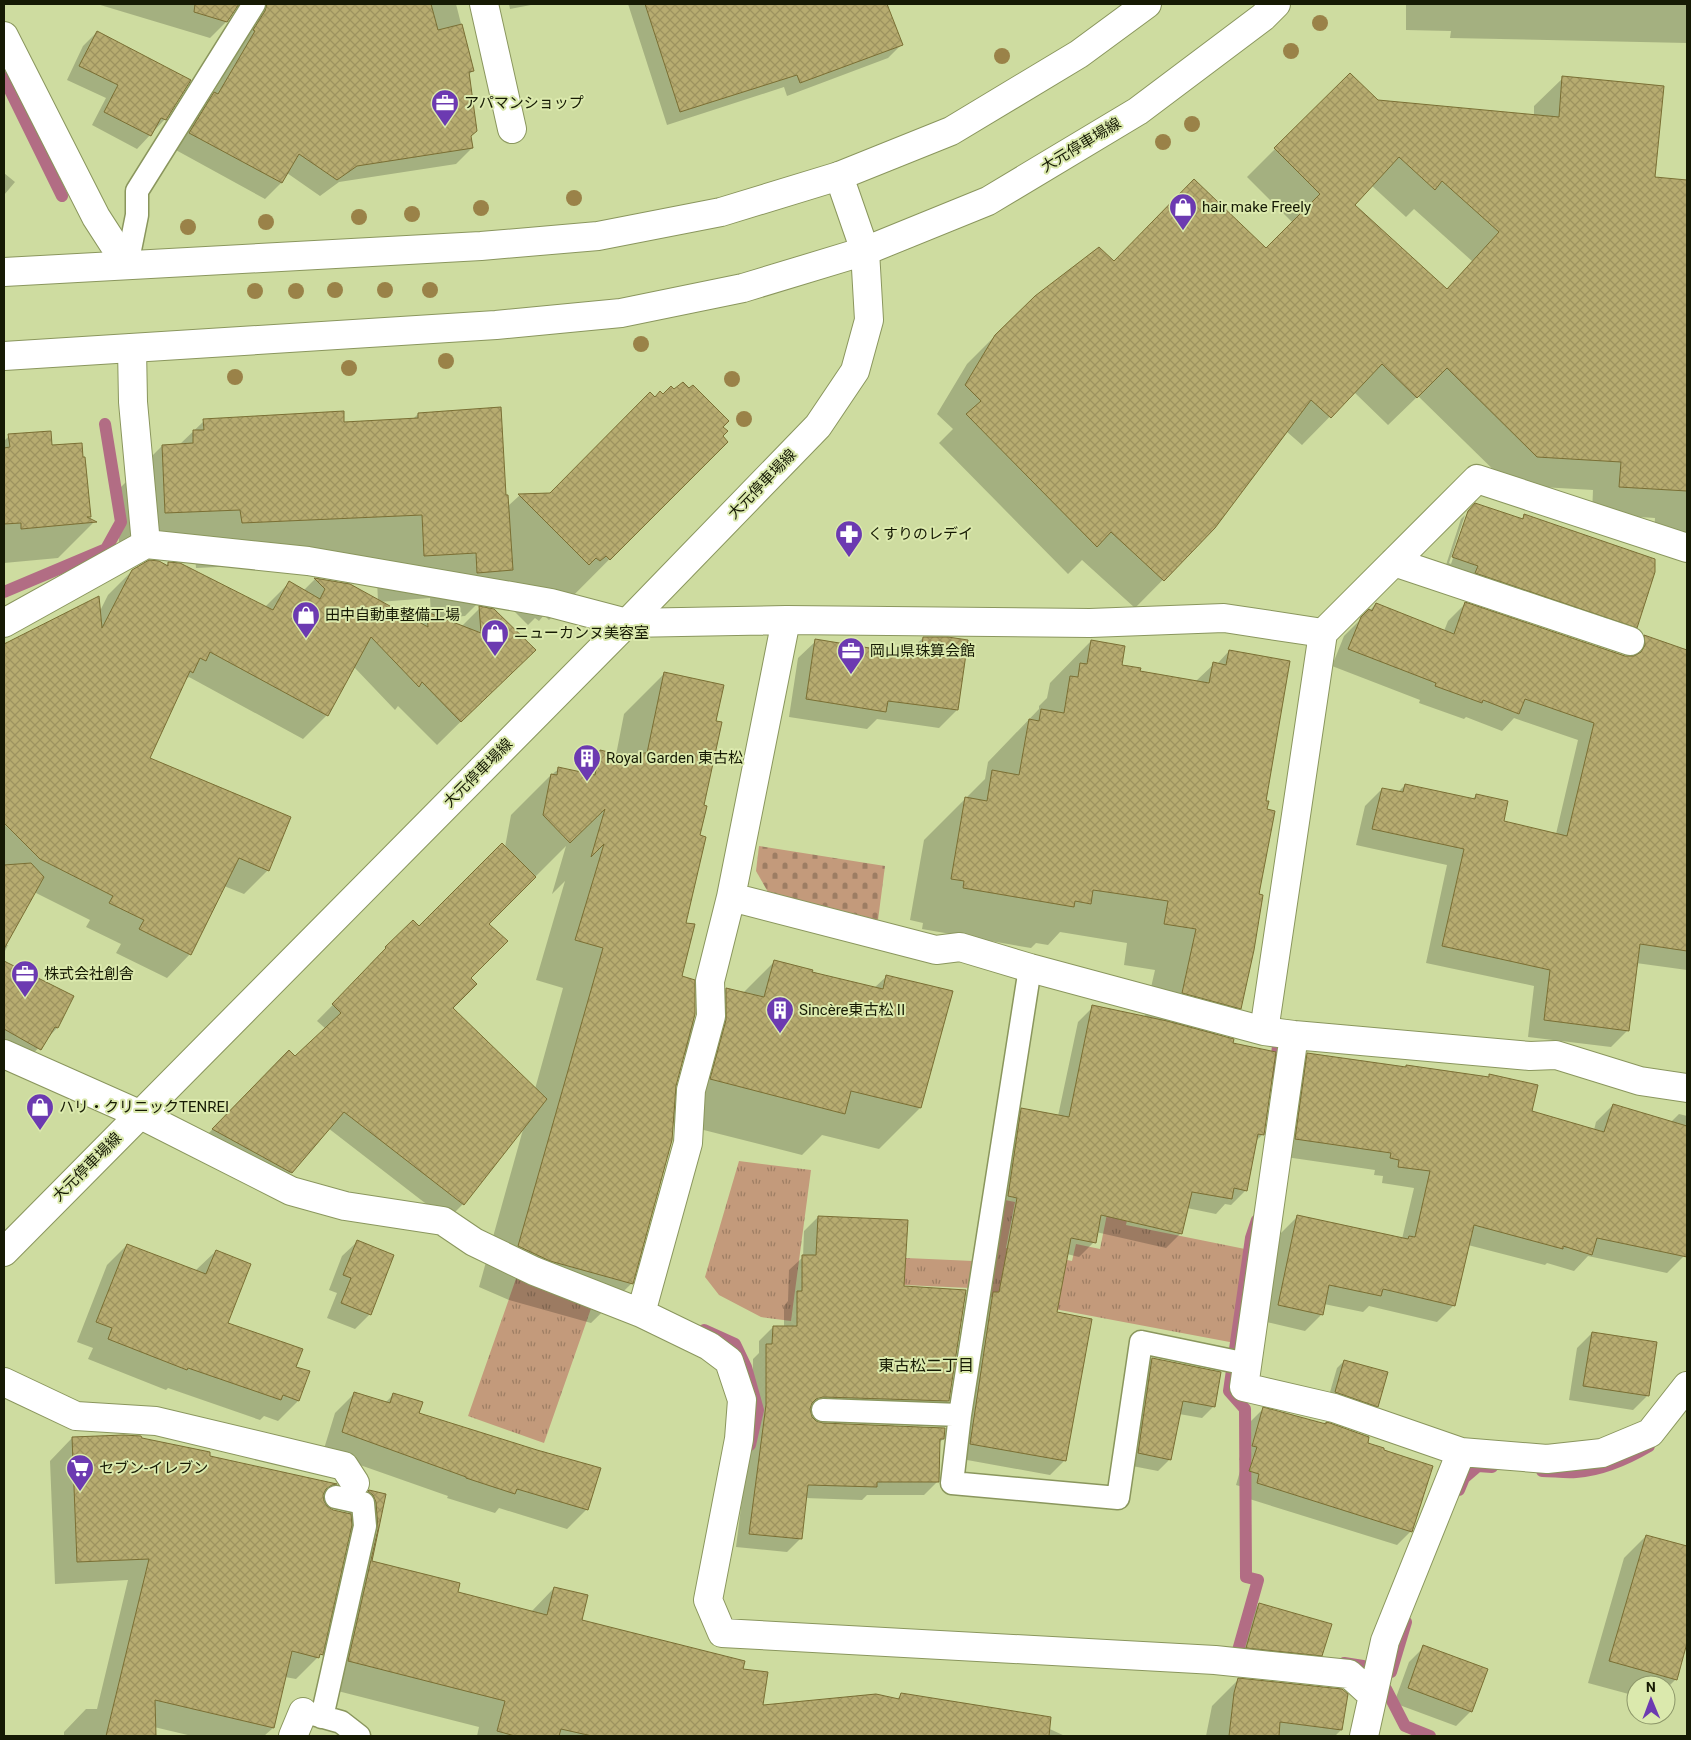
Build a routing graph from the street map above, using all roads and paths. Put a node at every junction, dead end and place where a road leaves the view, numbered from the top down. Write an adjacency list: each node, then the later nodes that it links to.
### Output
1 (254, 4): 9 (lane)
2 (484, 4): 6 (street)
3 (1146, 4): 7 (street)
4 (1276, 4): 8 (street, 大元停車場線)
5 (4, 36): 9 (street)
6 (512, 130)
7 (839, 176): 8 (street, 大元停車場線); 9 (street)
8 (865, 251): 11 (street); 17 (street, 大元停車場線)
9 (127, 265): 10 (street)
10 (4, 272)
11 (132, 348): 12 (street); 13 (street)
12 (4, 356)
13 (146, 544): 17 (street); 18 (street)
14 (1687, 548): 15 (street)
15 (1394, 562): 19 (street); 20 (street)
16 (786, 620): 17 (street); 19 (street); 21 (street)
17 (627, 622): 27 (street, 大元停車場線)
18 (4, 623)
19 (1323, 633): 23 (street)
20 (1630, 641)
21 (731, 897): 22 (street); 29 (street)
22 (1030, 968): 23 (street); 34 (lane)
23 (1264, 1031): 24 (street)
24 (1294, 1035): 26 (street); 30 (street)
25 (4, 1054): 27 (street)
26 (1687, 1088)
27 (139, 1114): 28 (street, 大元停車場線); 29 (street)
28 (4, 1252)
29 (641, 1313): 37 (street)
30 (1238, 1362): 34 (lane); 35 (street)
31 (4, 1382): 36 (street)
32 (1687, 1386): 35 (street)
33 (823, 1410): 34 (lane)
34 (960, 1416)
35 (1461, 1452): 37 (street)
36 (346, 1490): 38 (lane)
37 (1374, 1685): 40 (street)
38 (306, 1722): 39 (lane)
39 (359, 1736)
40 (1364, 1736)

